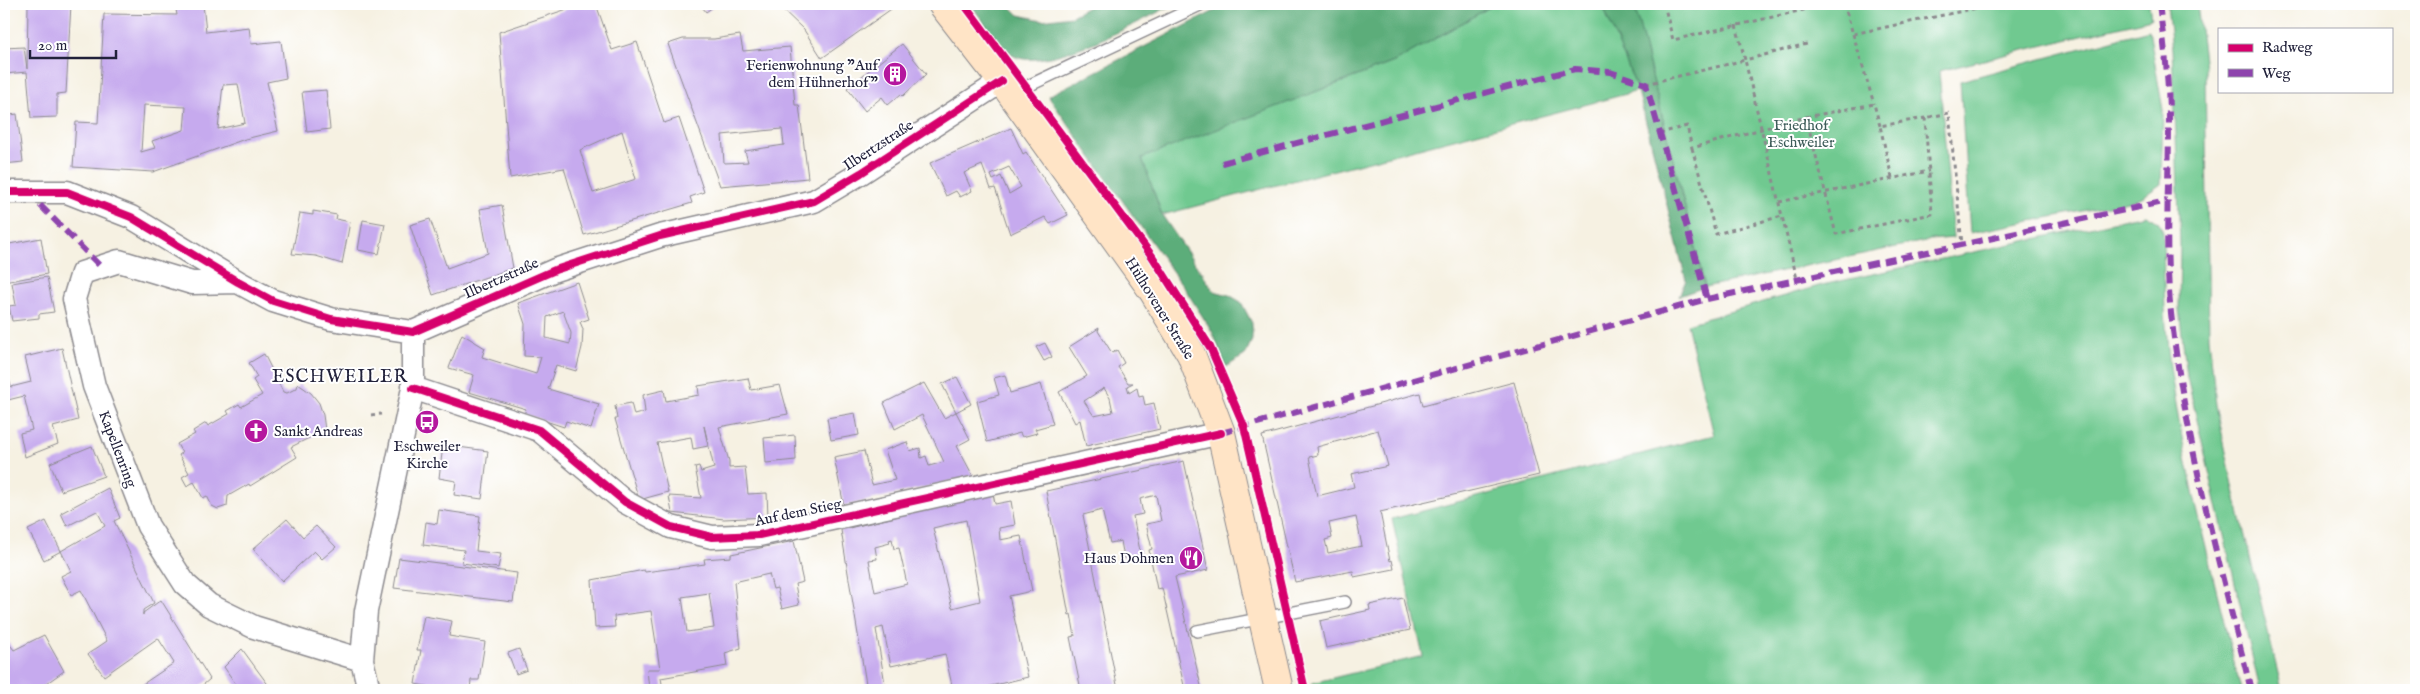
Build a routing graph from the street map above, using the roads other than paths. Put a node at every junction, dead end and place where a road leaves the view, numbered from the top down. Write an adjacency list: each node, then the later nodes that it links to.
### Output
1 (942, 4): 3 (main road, Hülhovener Straße)
2 (1202, 4): 3 (lane)
3 (1006, 87): 6 (street, Ilbertzstraße); 8 (main road, Hülhovener Straße)
4 (4, 192): 5 (street)
5 (238, 282): 6 (street); 12 (street, Kapellenring)
6 (412, 332): 7 (street)
7 (413, 388): 8 (street, Auf dem Stieg); 12 (street)
8 (1221, 434): 10 (main road, Hülhovener Straße)
9 (1345, 602): 10 (lane)
10 (1263, 619): 11 (lane); 14 (main road, Hülhovener Straße)
11 (1197, 631)
12 (362, 660): 13 (street)
13 (369, 690)
14 (1279, 690)

